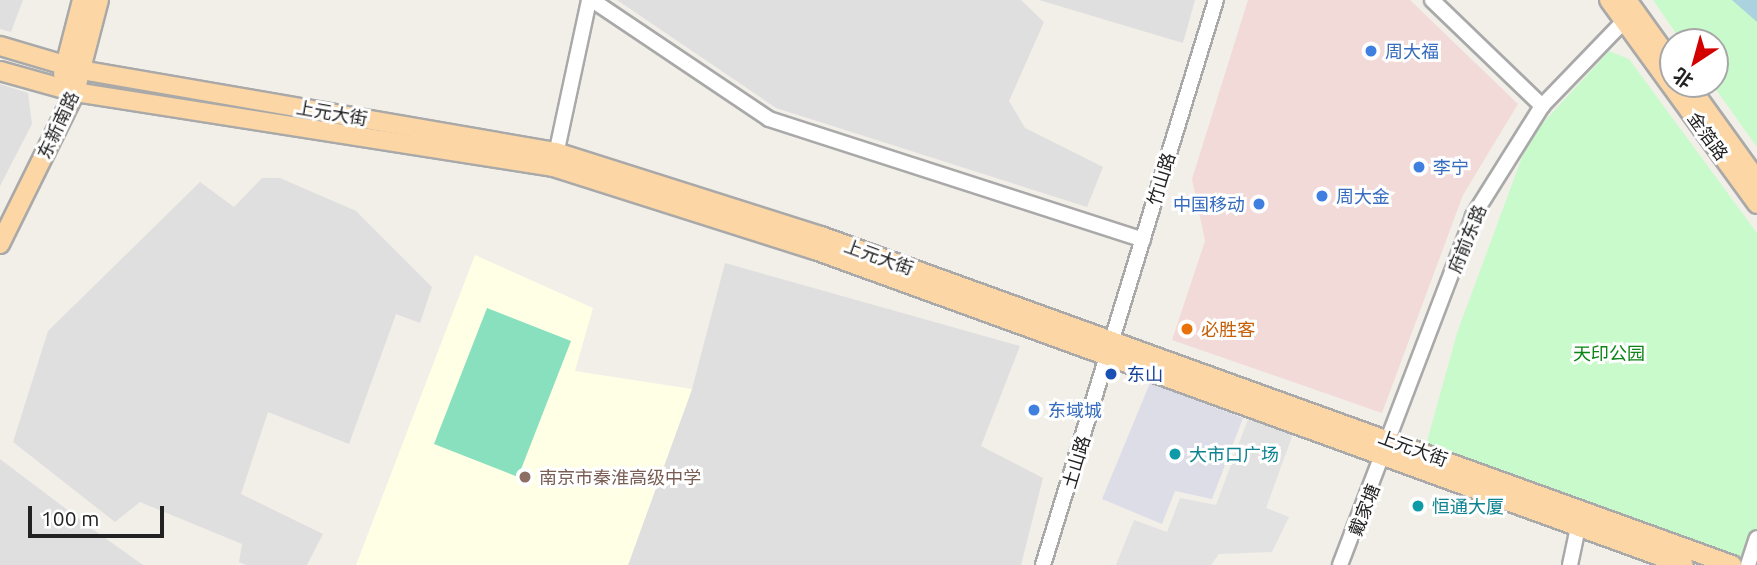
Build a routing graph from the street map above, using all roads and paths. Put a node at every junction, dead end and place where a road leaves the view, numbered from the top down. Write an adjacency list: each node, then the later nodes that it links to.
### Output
1 (82, 0): 11 (main road, 东新南路)
2 (99, 0): 11 (main road, 东新南路)
3 (590, 0): 16 (street); 19 (street)
4 (1216, 0): 19 (street, 竹山路)
5 (1432, 0): 15 (street)
6 (1609, 0): 8 (main road, 金箔路)
7 (1627, 0): 9 (main road)
8 (1625, 21): 15 (street, 府前东路); 18 (main road, 金箔路)
9 (1659, 45)
10 (0, 46): 11 (main road, 上元大街)
11 (73, 67): 13 (main road, 东新南路); 16 (main road, 上元大街)
12 (0, 71): 13 (main road, 上元大街)
13 (67, 89): 16 (main road, 上元大街); 20 (main road, 东新南路)
14 (1698, 98): 17 (main road, 金箔路)
15 (1542, 106): 23 (street, 府前东路)
16 (555, 160): 21 (main road, 上元大街); 22 (main road, 上元大街)
17 (1757, 180)
18 (1757, 204)
19 (1143, 240): 21 (street, 竹山路)
20 (0, 244)
21 (1113, 340): 22 (street, 竹山路); 23 (main road, 上元大街)
22 (1108, 358): 23 (main road, 上元大街); 26 (street, 土山路)
23 (1388, 447): 24 (main road, 上元大街); 27 (street, 戴家塘); 30 (main road, 上元大街)
24 (1578, 526): 28 (street); 29 (main road, 上元大街)
25 (1757, 538): 31 (street)
26 (1043, 565)
27 (1340, 565)
28 (1570, 565)
29 (1684, 565)
30 (1732, 565)
31 (1748, 565)

